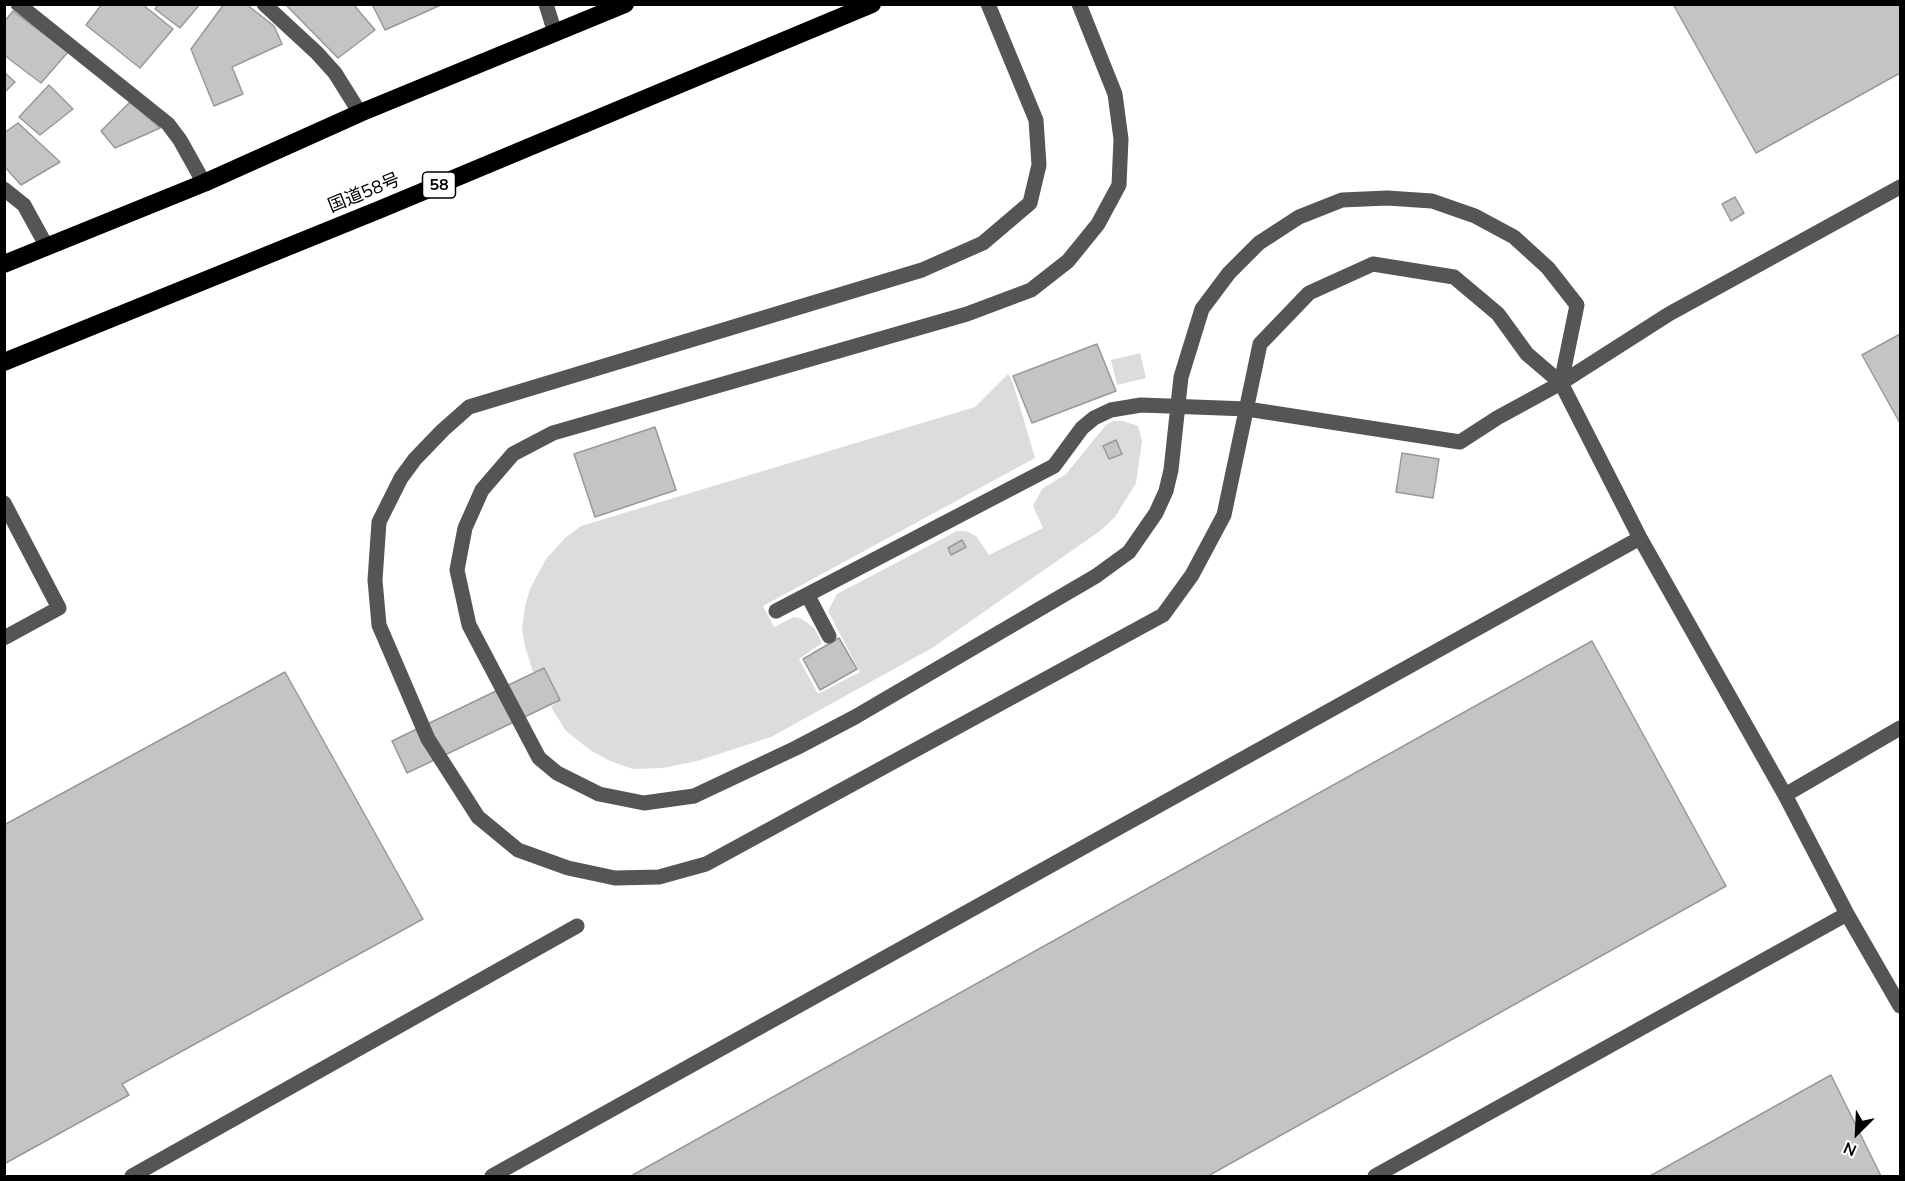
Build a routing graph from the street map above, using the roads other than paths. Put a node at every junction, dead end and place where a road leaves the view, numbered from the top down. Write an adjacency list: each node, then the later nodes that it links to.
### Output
1 (18, 4): 10 (street)
2 (264, 4): 9 (street)
3 (546, 4): 8 (street)
4 (625, 4): 8 (highway)
5 (872, 4): 15 (highway, 国道58号 / 58)
6 (988, 4): 18 (street)
7 (1079, 4): 17 (street)
8 (555, 33): 9 (highway)
9 (360, 113): 10 (highway)
10 (204, 183): 13 (highway)
11 (1900, 187): 16 (street)
12 (4, 189): 13 (street)
13 (47, 247): 14 (highway)
14 (4, 264)
15 (4, 362)
16 (1561, 383): 17 (street); 18 (street); 18 (street); 20 (street)
17 (1178, 407): 18 (street); 21 (street)
18 (1247, 409)
19 (4, 503): 24 (street)
20 (1641, 538): 26 (street); 31 (street)
21 (808, 596): 22 (street); 23 (street)
22 (776, 611)
23 (829, 636)
24 (4, 638)
25 (1900, 728): 26 (street)
26 (1785, 795): 27 (street)
27 (1847, 915): 29 (street); 32 (street)
28 (577, 926): 30 (street)
29 (1900, 1006)
30 (142, 1174)
31 (492, 1176)
32 (1375, 1176)

